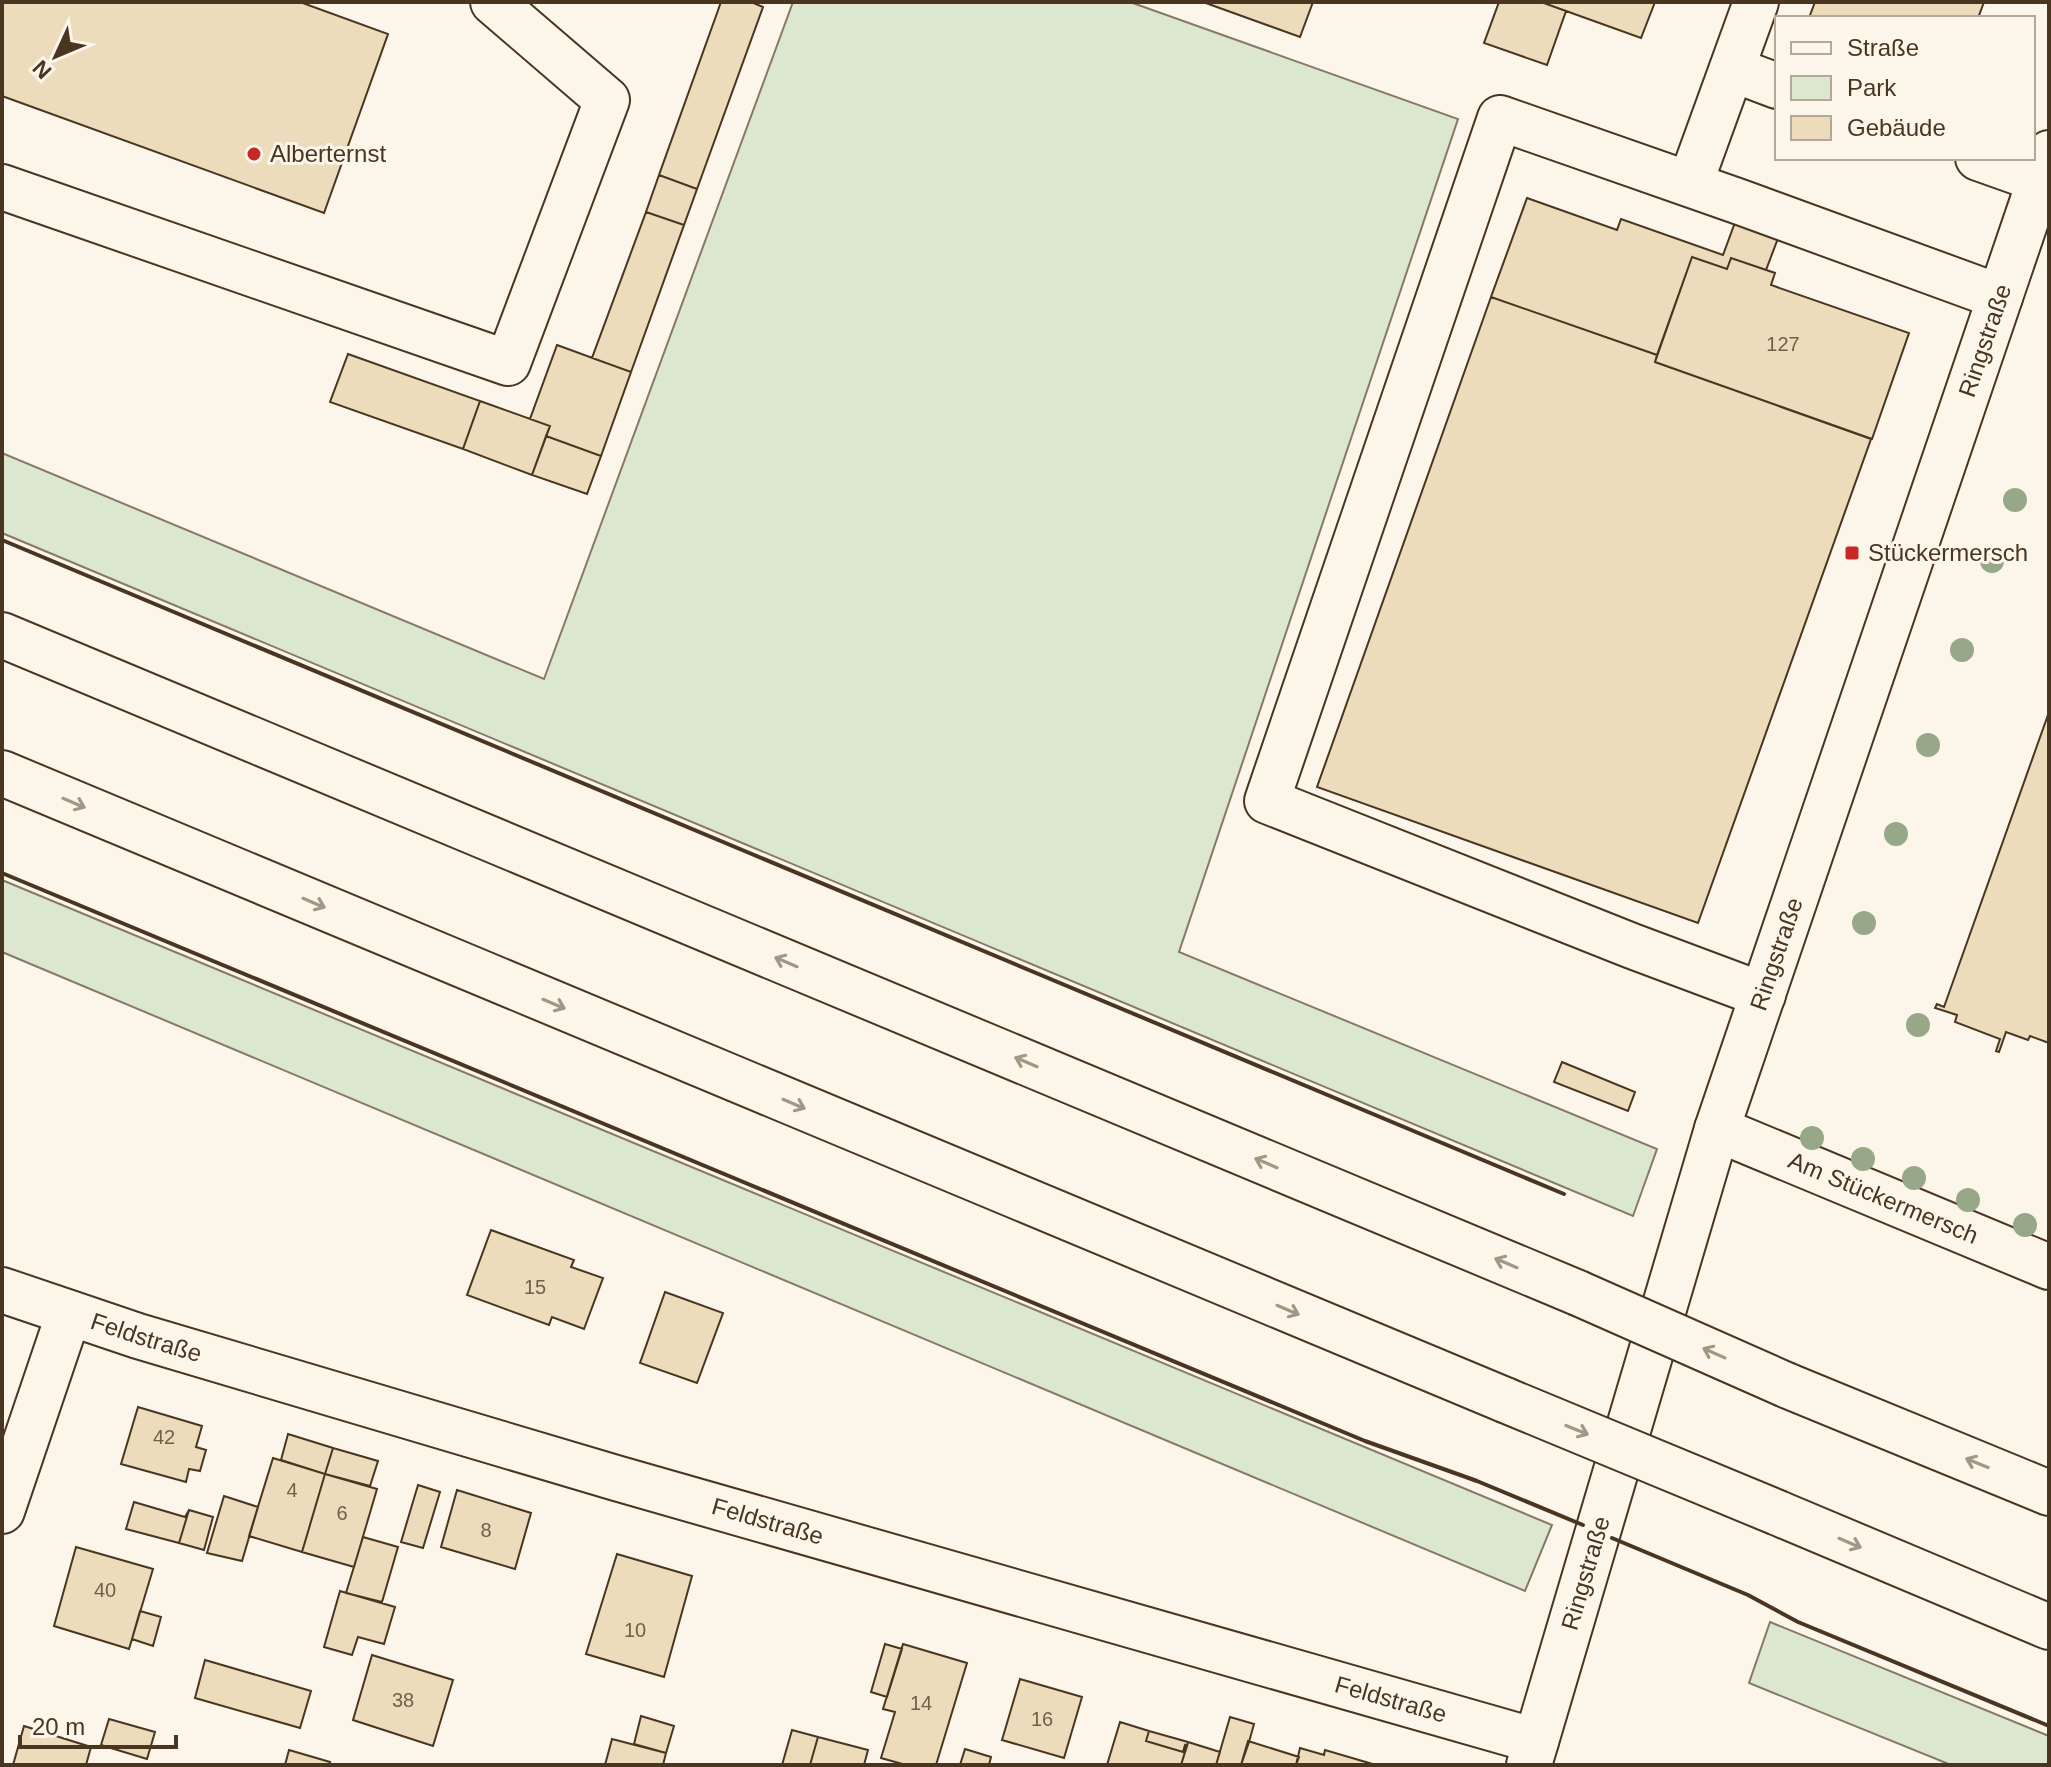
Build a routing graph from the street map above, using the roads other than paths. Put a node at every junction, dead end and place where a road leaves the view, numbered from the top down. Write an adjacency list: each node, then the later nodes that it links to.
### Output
1 (493, 2): 8 (main road)
2 (1756, 2): 3 (main road)
3 (1732, 69): 4 (main road); 7 (main road)
4 (1775, 85)
5 (1994, 160): 6 (main road)
6 (2044, 166): 9 (main road, Ringstraße)
7 (1690, 184): 9 (main road); 12 (main road)
8 (2, 187)
9 (2000, 297): 12 (main road, Ringstraße)
10 (2, 635): 17 (main road, one-way to 10, bridge)
11 (2, 773): 19 (main road, one-way to 19, bridge)
12 (1763, 995): 13 (main road, Ringstraße)
13 (1717, 1129): 14 (main road, Am Stückermersch); 20 (main road, Ringstraße)
14 (2049, 1267)
15 (2, 1290): 16 (main road, Feldstraße)
16 (69, 1313): 18 (main road); 20 (main road, Feldstraße)
17 (2049, 1493)
18 (2, 1511)
19 (2049, 1627)
20 (1533, 1753)

